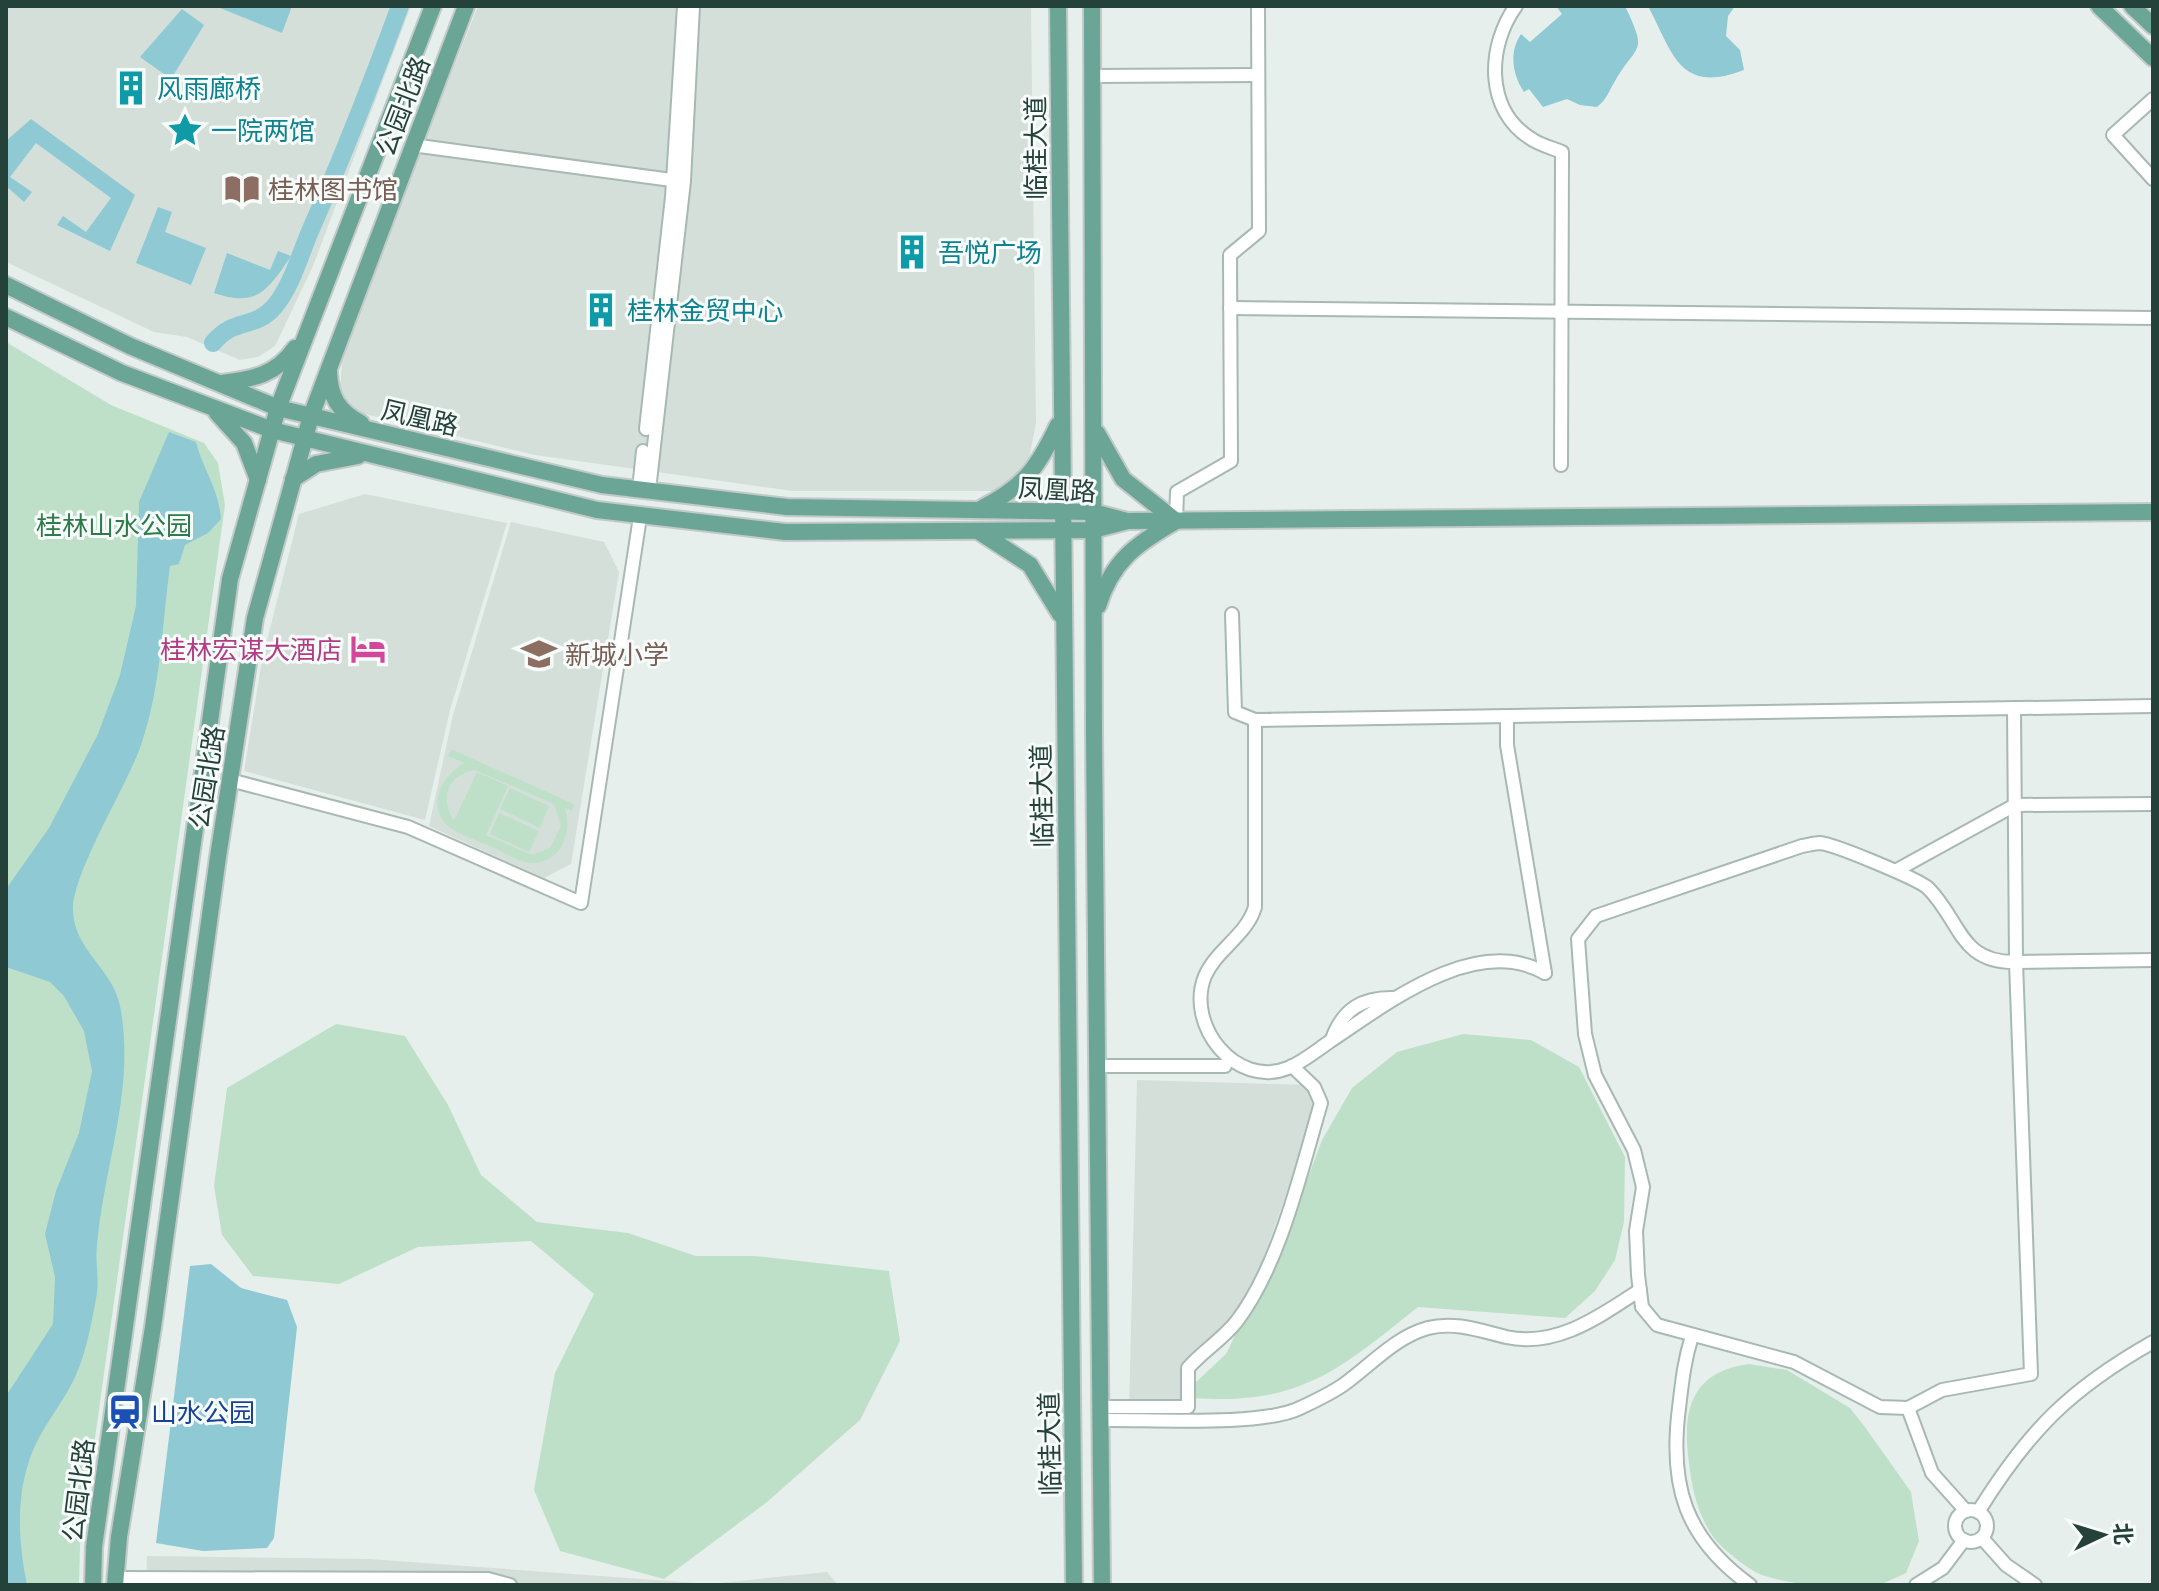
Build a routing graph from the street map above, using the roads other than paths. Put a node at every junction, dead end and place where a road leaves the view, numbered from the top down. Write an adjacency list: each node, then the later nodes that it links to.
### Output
1 (433, 6): 24 (main road, 公园北路)
2 (466, 6): 16 (main road, 公园北路)
3 (684, 6): 17 (street)
4 (693, 6): 17 (street)
5 (1058, 6): 30 (main road, 临桂大道)
6 (1092, 6): 14 (main road, 临桂大道)
7 (1258, 6): 13 (street)
8 (1516, 6): 21 (street)
9 (2099, 6): 12 (main road)
10 (2132, 6): 11 (main road)
11 (2153, 26)
12 (2153, 58)
13 (1258, 75): 14 (street); 20 (street)
14 (1093, 76): 31 (main road, 临桂大道)
15 (2153, 99): 18 (street)
16 (413, 142): 17 (street); 25 (main road, 公园北路)
17 (679, 176): 39 (street)
18 (2153, 179)
19 (6, 285): 26 (main road, 凤凰路)
20 (1230, 308): 21 (street); 46 (street)
21 (1561, 311): 23 (street); 36 (street)
22 (6, 317): 27 (main road, 凤凰路)
23 (2153, 318)
24 (309, 327): 26 (main road); 28 (main road, 公园北路)
25 (329, 368): 29 (main road, 公园北路); 33 (main road)
26 (218, 384): 28 (main road, 凤凰路)
27 (210, 407): 32 (main road, 凤凰路); 38 (main road)
28 (278, 408): 29 (main road, 凤凰路); 32 (main road, 公园北路)
29 (311, 416): 33 (main road, 凤凰路); 34 (main road, 公园北路)
30 (1061, 420): 40 (main road); 41 (main road, 临桂大道)
31 (1093, 424): 42 (main road, 临桂大道); 46 (main road)
32 (272, 430): 34 (main road, 凤凰路); 38 (main road, 公园北路)
33 (376, 431): 39 (main road, 凤凰路)
34 (304, 438): 35 (main road, 凤凰路); 37 (main road, 公园北路)
35 (370, 454): 37 (main road); 44 (main road, 凤凰路)
36 (1561, 465)
37 (293, 479): 57 (main road, 公园北路)
38 (258, 480): 75 (main road, 公园北路)
39 (644, 490): 40 (main road, 凤凰路)
40 (979, 510): 41 (main road, 凤凰路)
41 (1061, 511): 42 (main road, 凤凰路); 48 (main road, 临桂大道)
42 (1093, 512): 45 (main road, 凤凰路); 49 (main road, 临桂大道)
43 (2153, 512): 46 (main road)
44 (640, 517): 47 (main road, 凤凰路); 57 (street)
45 (1128, 521): 46 (main road); 49 (main road, 凤凰路)
46 (1176, 521): 52 (main road)
47 (976, 530): 48 (main road, 凤凰路); 51 (main road)
48 (1061, 530): 49 (main road, 凤凰路); 51 (main road, 临桂大道)
49 (1093, 530): 52 (main road, 临桂大道)
50 (1232, 614): 56 (street)
51 (1062, 618): 77 (main road, 临桂大道)
52 (1093, 623): 63 (main road, 临桂大道)
53 (2153, 706): 54 (street)
54 (2014, 708): 55 (street); 59 (street)
55 (1507, 717): 56 (street); 65 (street)
56 (1255, 720): 65 (street)
57 (230, 780): 74 (main road, 公园北路)
58 (2153, 804): 59 (street)
59 (2015, 805): 60 (street); 62 (street)
60 (1897, 870): 62 (street); 66 (street)
61 (2153, 960): 62 (street)
62 (2016, 962): 69 (street)
63 (1097, 1066): 64 (street); 70 (main road, 临桂大道)
64 (1225, 1066)
65 (1292, 1066): 70 (street)
66 (1640, 1290): 67 (street); 70 (street)
67 (1692, 1336): 69 (street); 79 (street)
68 (2153, 1342): 71 (street)
69 (1908, 1408): 71 (street)
70 (1101, 1413): 78 (main road, 临桂大道)
71 (1972, 1511): 72 (street); 73 (street)
72 (1982, 1538): 73 (street); 81 (street)
73 (1964, 1540): 80 (street)
74 (116, 1583): 76 (street)
75 (93, 1585)
76 (510, 1585)
77 (1074, 1585)
78 (1102, 1585)
79 (1750, 1585)
80 (1916, 1585)
81 (2035, 1585)

